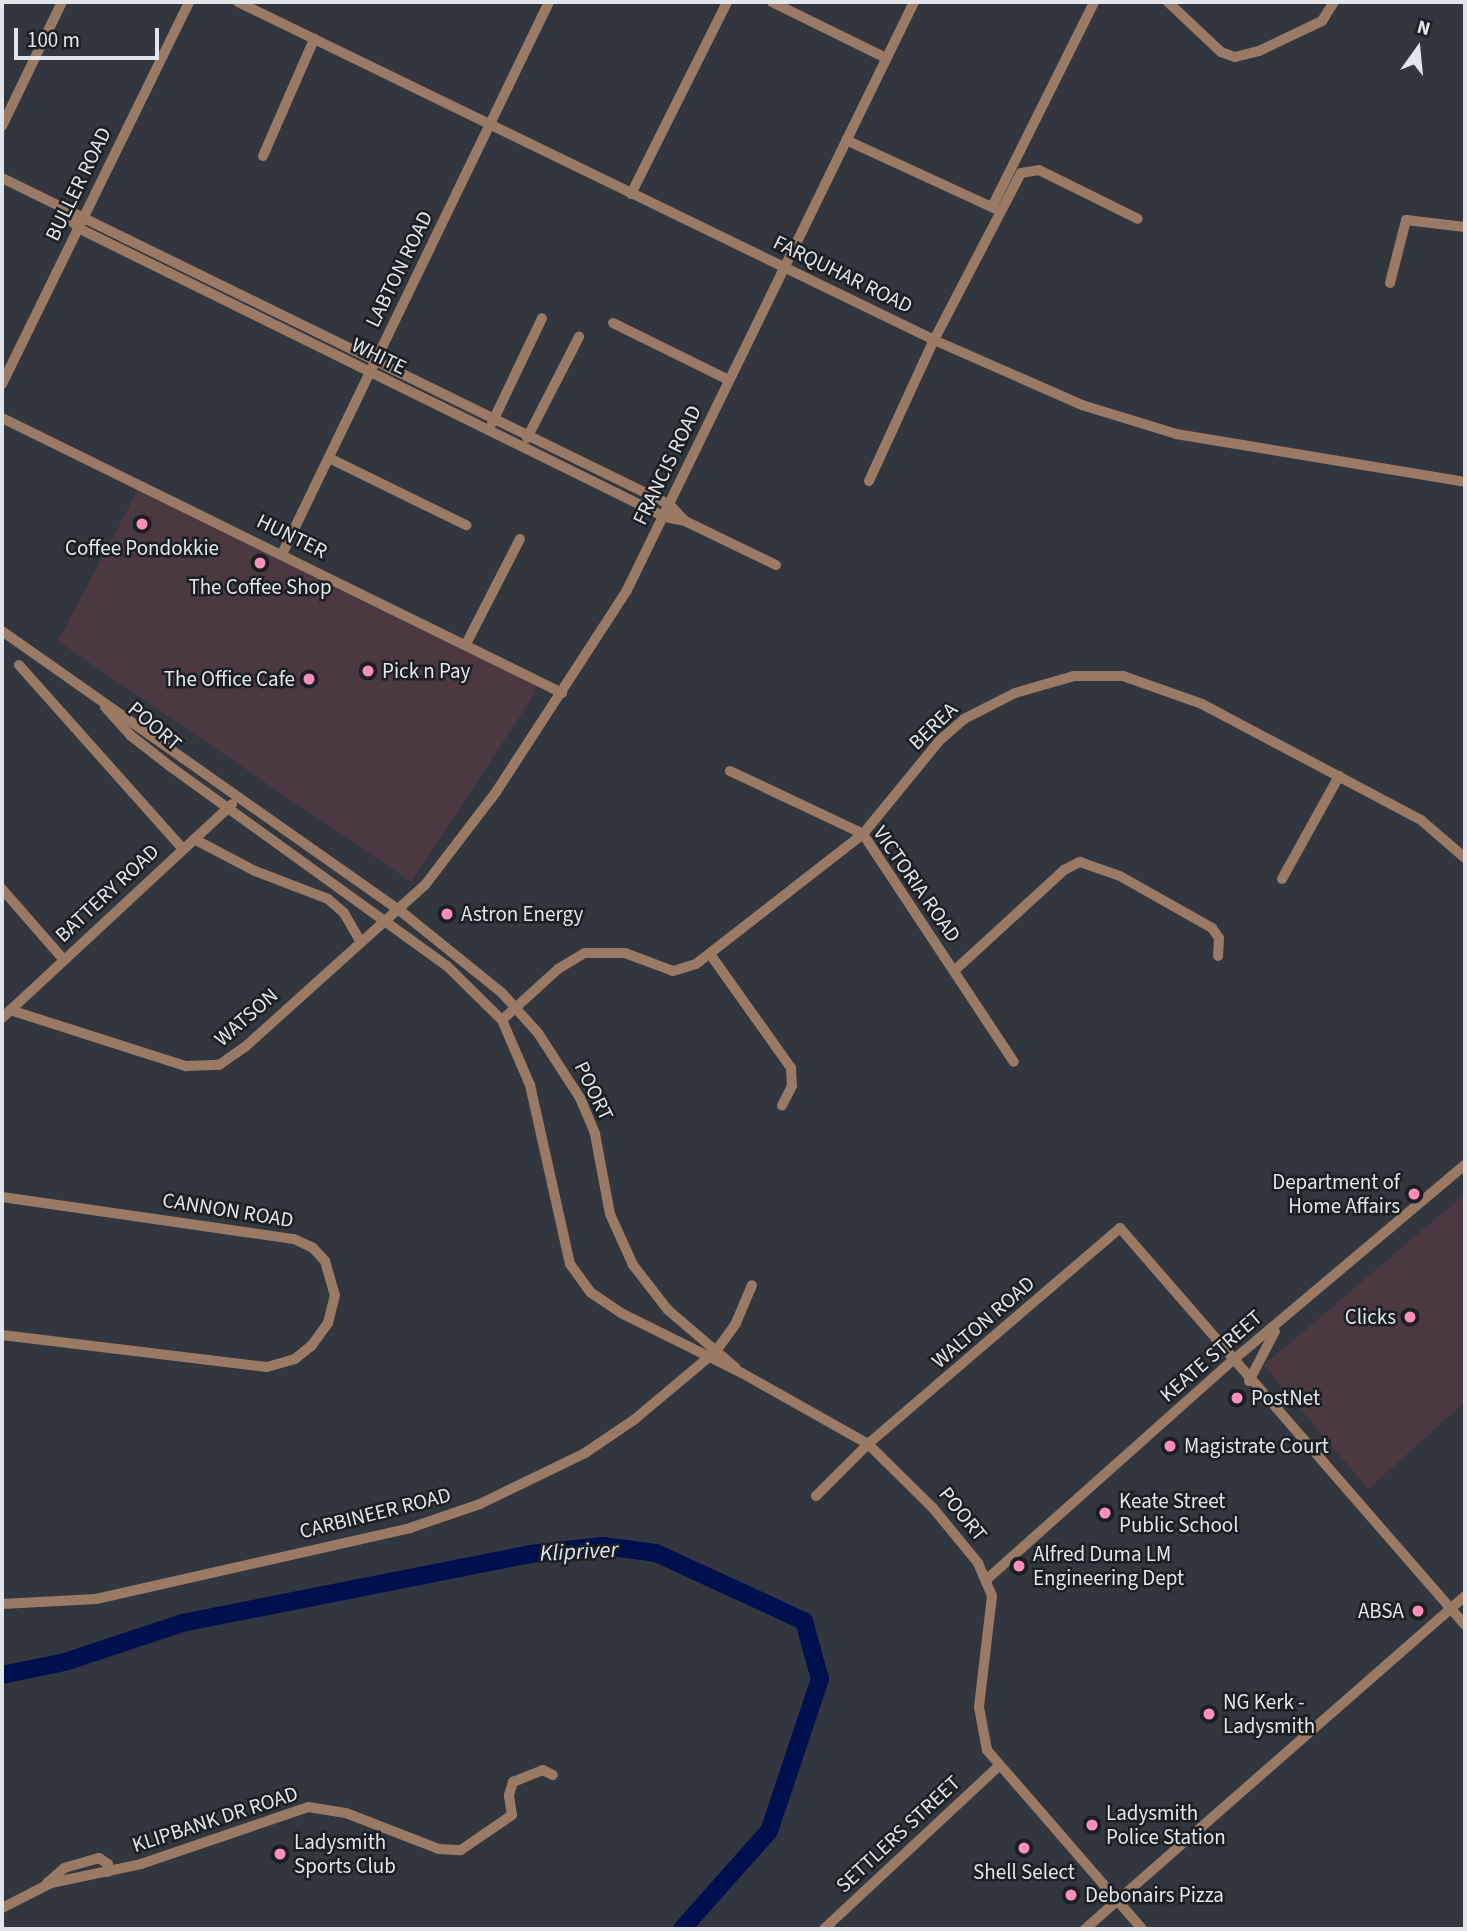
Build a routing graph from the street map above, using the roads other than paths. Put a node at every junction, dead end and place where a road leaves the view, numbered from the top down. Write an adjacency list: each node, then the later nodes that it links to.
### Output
1 (62, 2): 13 (street)
2 (190, 2): 21 (street, BULLER ROAD)
3 (238, 2): 11 (street, FARQUHAR ROAD)
4 (549, 2): 14 (street, LABTON ROAD)
5 (727, 2): 18 (street)
6 (772, 2): 12 (street)
7 (914, 2): 12 (street, FRANCIS ROAD)
8 (1094, 2): 19 (street)
9 (1168, 2): 10 (street)
10 (1334, 2)
11 (314, 39): 14 (street, FARQUHAR ROAD); 16 (street)
12 (886, 58): 15 (street, FRANCIS ROAD)
13 (2, 125)
14 (490, 126): 18 (street, FARQUHAR ROAD); 33 (street, LABTON ROAD)
15 (846, 140): 19 (street); 25 (street, FRANCIS ROAD)
16 (263, 156)
17 (2, 178): 20 (street)
18 (631, 194): 25 (street, FARQUHAR ROAD)
19 (996, 208): 22 (street); 32 (street)
20 (62, 210): 21 (street, WHITE); 23 (street)
21 (84, 216): 23 (street, BULLER ROAD); 27 (street, WHITE)
22 (1138, 219)
23 (78, 228): 28 (street, WHITE); 36 (street, BULLER ROAD)
24 (1465, 228): 26 (street)
25 (783, 267): 32 (street, FARQUHAR ROAD); 35 (street, FRANCIS ROAD)
26 (1390, 283)
27 (233, 290): 28 (street); 33 (street, WHITE)
28 (228, 302): 34 (street, WHITE)
29 (542, 318): 38 (street)
30 (613, 323): 35 (street)
31 (579, 337): 40 (street)
32 (934, 340): 43 (street); 44 (street, FARQUHAR ROAD)
33 (376, 360): 34 (street, LABTON ROAD); 38 (street, WHITE)
34 (370, 373): 39 (street, WHITE); 42 (street, LABTON ROAD)
35 (729, 380): 45 (street, FRANCIS ROAD)
36 (2, 384)
37 (2, 418): 50 (street, HUNTER)
38 (495, 418): 39 (street); 40 (street, WHITE)
39 (488, 431): 41 (street, WHITE)
40 (528, 435): 41 (street); 45 (street, WHITE)
41 (522, 447): 46 (street, WHITE)
42 (329, 458): 48 (street); 50 (street, LABTON ROAD)
43 (869, 481)
44 (1465, 482)
45 (670, 505): 46 (street, FRANCIS ROAD); 47 (street)
46 (665, 517): 47 (street, WHITE); 55 (street, FRANCIS ROAD)
47 (685, 521): 51 (street)
48 (466, 525)
49 (520, 539): 53 (street)
50 (284, 552): 53 (street, HUNTER)
51 (776, 565)
52 (2, 631): 56 (street)
53 (466, 644): 55 (street, HUNTER)
54 (19, 665): 63 (street)
55 (562, 693): 67 (street, FRANCIS ROAD)
56 (105, 707): 59 (street, POORT); 60 (street, POORT)
57 (730, 771): 61 (street, VICTORIA ROAD)
58 (1339, 776): 61 (street, BEREA); 64 (street, BEREA); 65 (street)
59 (239, 797): 60 (street, BATTERY ROAD); 67 (street, POORT)
60 (228, 808): 62 (street, BATTERY ROAD); 68 (street, POORT)
61 (863, 834): 70 (street, BEREA); 73 (street, VICTORIA ROAD)
62 (194, 839): 63 (street, BATTERY ROAD); 69 (street)
63 (183, 849): 72 (street, BATTERY ROAD)
64 (1465, 858)
65 (1282, 879)
66 (2, 889): 72 (street)
67 (398, 909): 68 (street, WATSON); 74 (street, POORT)
68 (384, 919): 69 (street, WATSON); 76 (street, POORT)
69 (359, 939): 75 (street, WATSON)
70 (710, 954): 74 (street, BEREA); 78 (street)
71 (1218, 957): 73 (street)
72 (64, 960): 75 (street, BATTERY ROAD)
73 (955, 970): 77 (street, VICTORIA ROAD)
74 (516, 1008): 76 (street, BEREA); 84 (street, POORT)
75 (6, 1014)
76 (502, 1020): 85 (street, POORT)
77 (1014, 1062)
78 (782, 1106)
79 (1465, 1165): 82 (street, KEATE STREET)
80 (2, 1197): 83 (street, CANNON ROAD)
81 (751, 1285): 84 (street, CARBINEER ROAD)
82 (1285, 1318): 86 (street, KEATE STREET); 88 (street)
83 (2, 1335)
84 (716, 1351): 85 (street, CARBINEER ROAD); 87 (street, POORT)
85 (708, 1359): 87 (street, POORT); 93 (street, CARBINEER ROAD)
86 (1232, 1361): 88 (street); 89 (street, WALTON ROAD); 91 (street, KEATE STREET)
87 (742, 1373): 89 (street, POORT)
88 (1249, 1381): 94 (street)
89 (868, 1444): 90 (street, WALTON ROAD); 91 (street, POORT)
90 (816, 1496)
91 (986, 1580): 96 (street, POORT)
92 (1465, 1596): 94 (street)
93 (2, 1604)
94 (1451, 1609): 95 (street); 98 (street)
95 (1465, 1625)
96 (998, 1767): 98 (street, POORT); 100 (street, SETTLERS STREET)
97 (553, 1775): 99 (street, KLIPBANK DR ROAD)
98 (1116, 1902): 101 (street); 102 (street, POORT)
99 (2, 1908)
100 (824, 1929)
101 (1085, 1929)
102 (1142, 1929)

